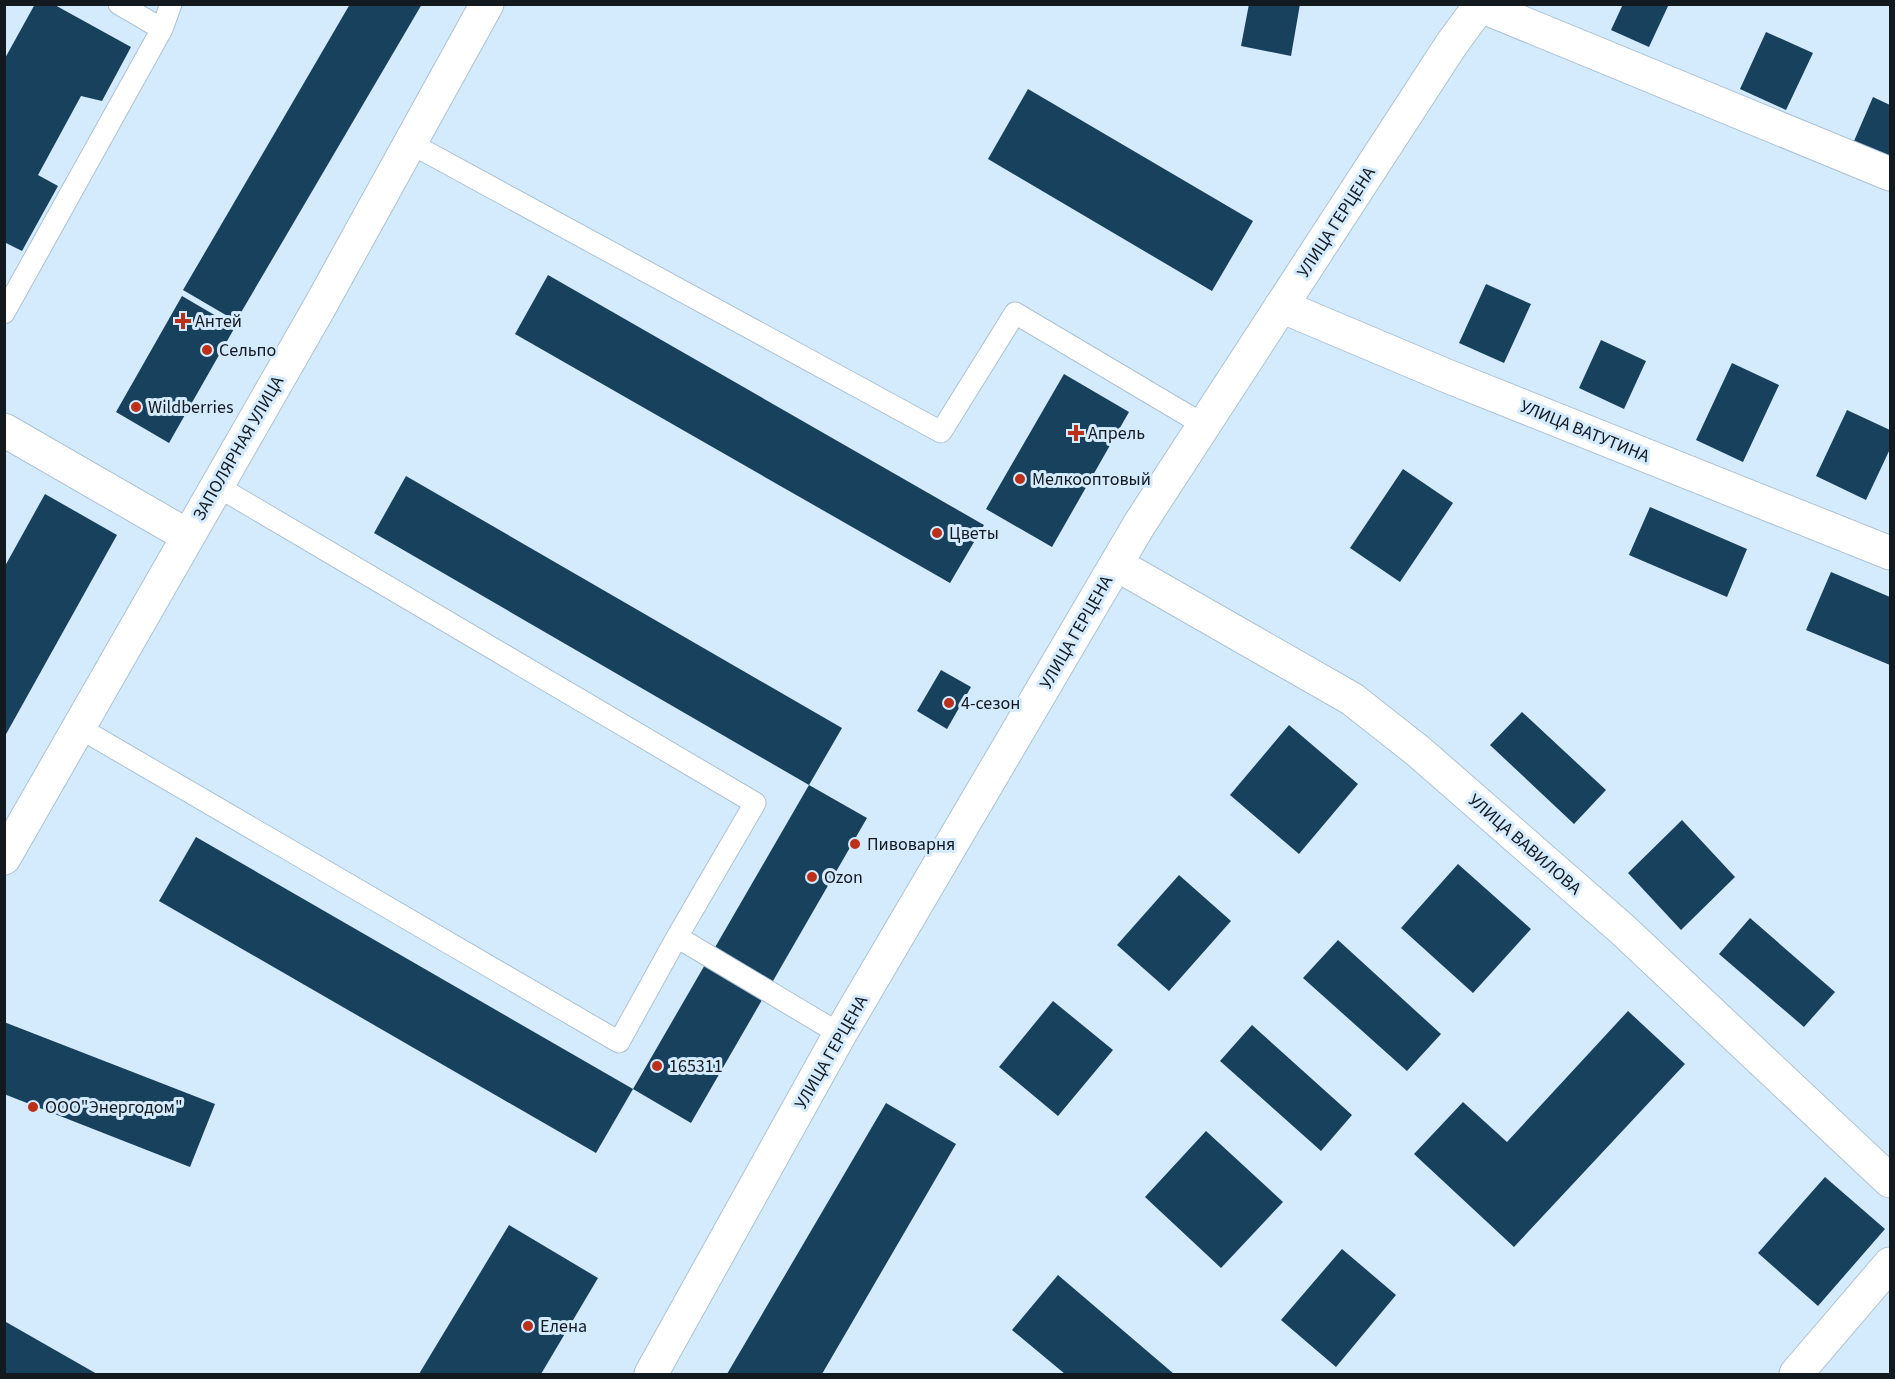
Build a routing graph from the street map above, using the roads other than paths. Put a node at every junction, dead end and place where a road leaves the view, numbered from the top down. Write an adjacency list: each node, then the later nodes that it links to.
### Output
1 (119, 4): 5 (lane)
2 (171, 4): 5 (lane)
3 (487, 4): 6 (street, ЗАПОЛЯРНАЯ УЛИЦА)
4 (1481, 5): 7 (street); 8 (street, УЛИЦА ГЕРЦЕНА)
5 (162, 29): 9 (lane)
6 (410, 143): 10 (lane); 12 (street, ЗАПОЛЯРНАЯ УЛИЦА)
7 (1890, 174)
8 (1281, 306): 10 (street, УЛИЦА ГЕРЦЕНА); 14 (street, УЛИЦА ВАТУТИНА)
9 (4, 313)
10 (1204, 425): 15 (street, УЛИЦА ГЕРЦЕНА)
11 (4, 430): 13 (street)
12 (217, 486): 13 (street, ЗАПОЛЯРНАЯ УЛИЦА); 18 (lane)
13 (188, 536): 16 (street, ЗАПОЛЯРНАЯ УЛИЦА)
14 (1890, 553)
15 (1116, 564): 19 (street, УЛИЦА ГЕРЦЕНА); 20 (street, УЛИЦА ВАВИЛОВА)
16 (78, 727): 17 (street, ЗАПОЛЯРНАЯ УЛИЦА); 18 (lane)
17 (4, 858)
18 (677, 937): 19 (lane)
19 (840, 1034): 22 (street, УЛИЦА ГЕРЦЕНА)
20 (1890, 1181)
21 (1890, 1264): 23 (street)
22 (651, 1374)
23 (1796, 1374)

